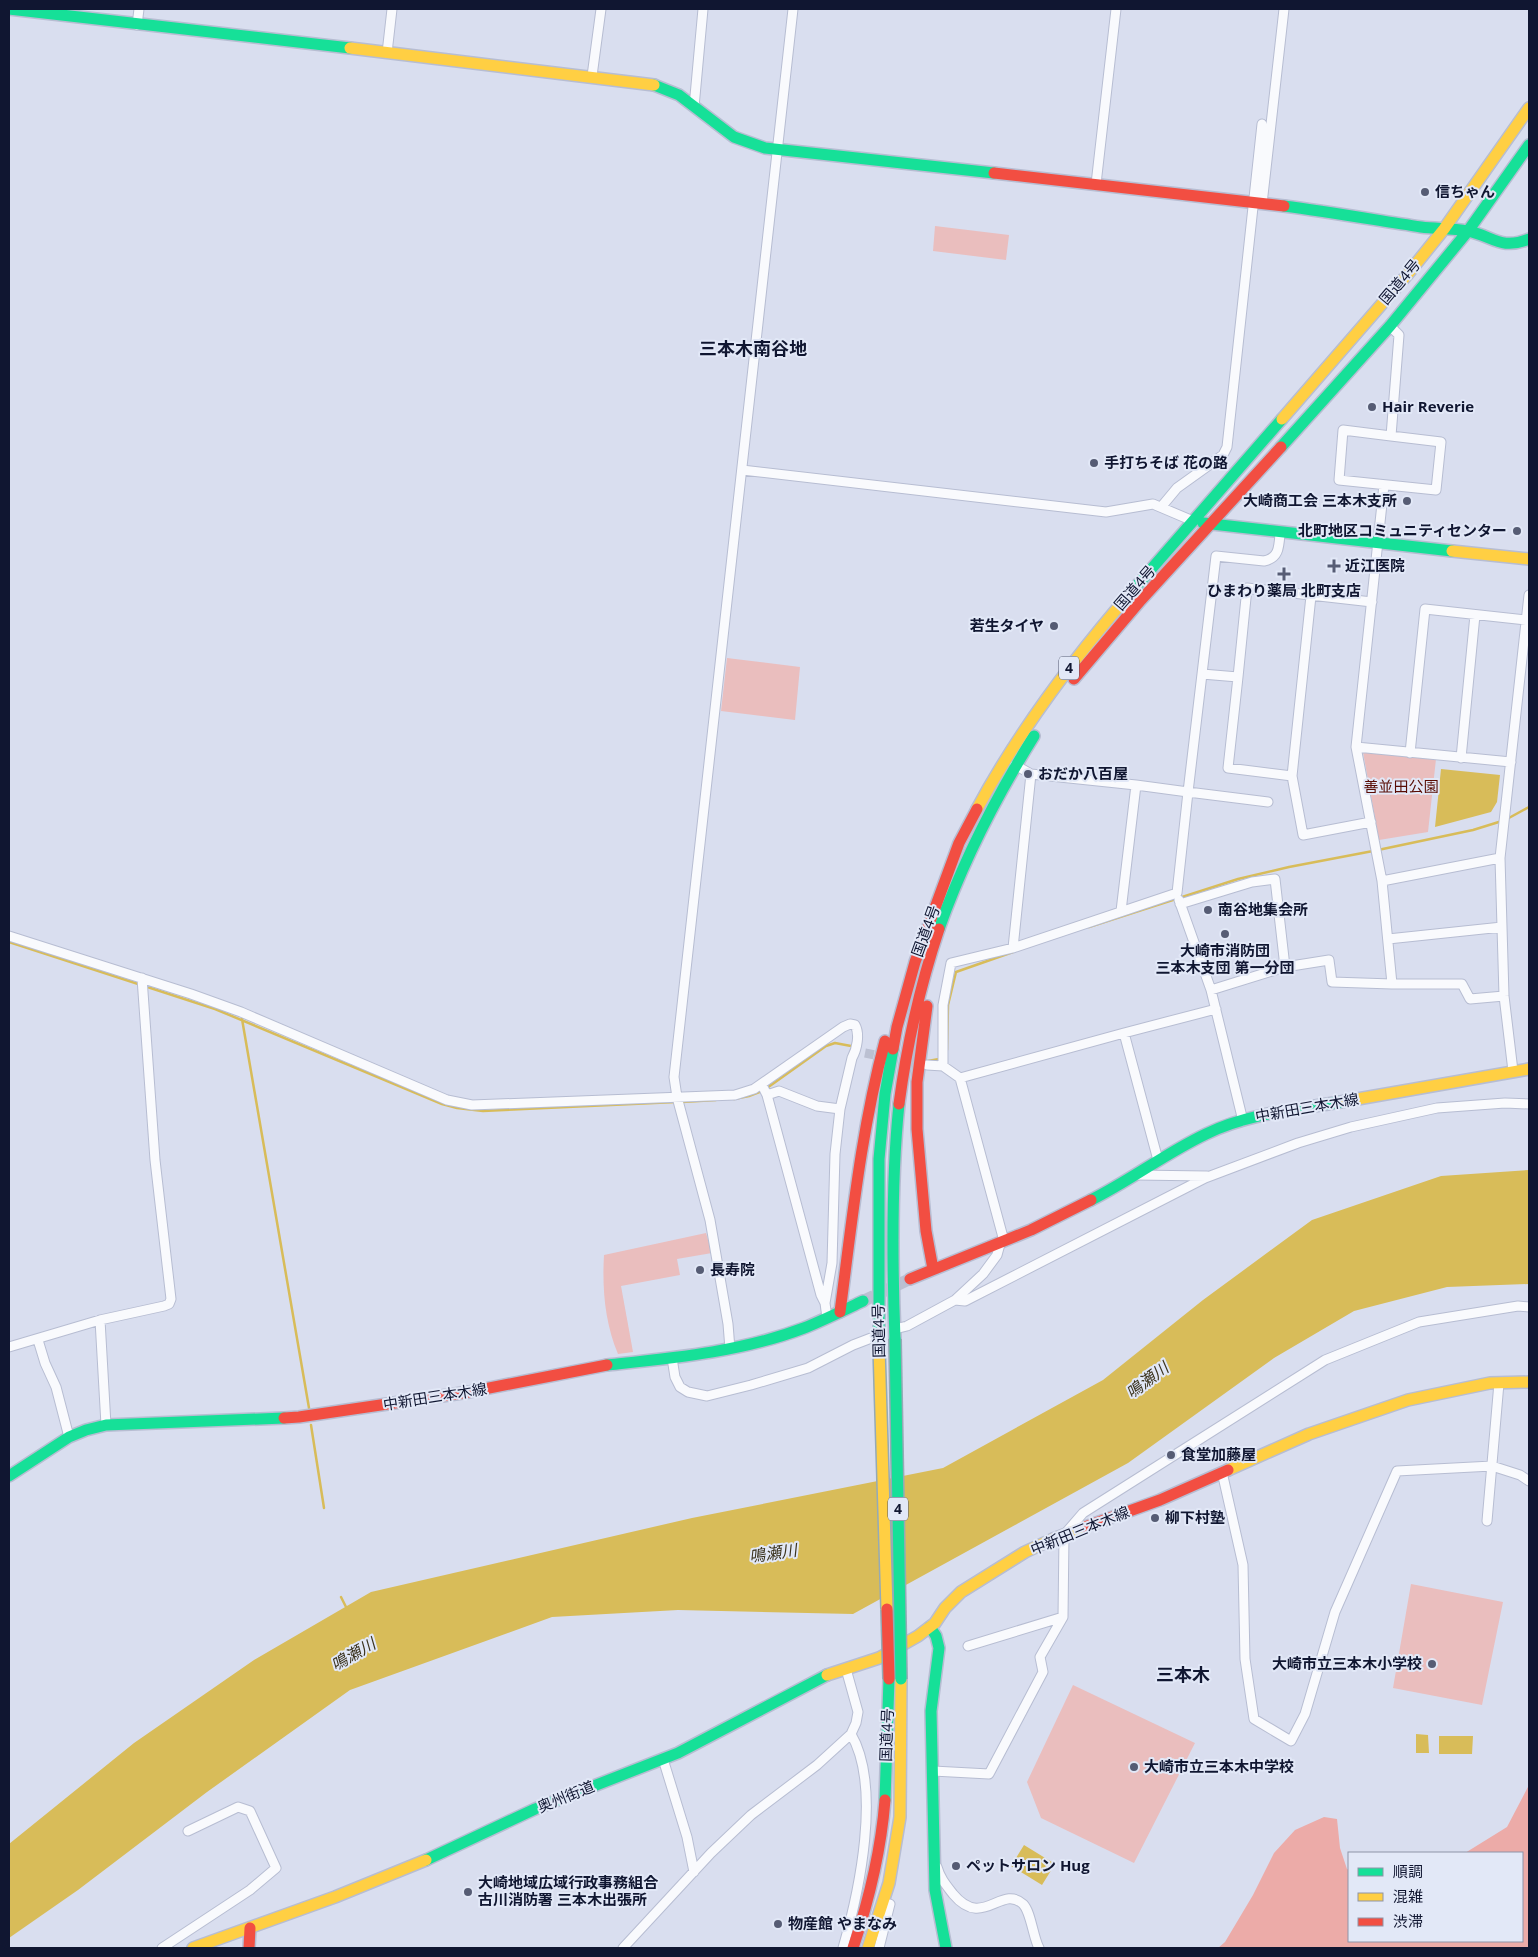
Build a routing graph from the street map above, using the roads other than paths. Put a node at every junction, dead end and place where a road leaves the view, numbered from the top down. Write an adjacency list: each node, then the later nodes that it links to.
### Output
1 (139, 9): 9 (street)
2 (392, 9): 10 (street)
3 (601, 9): 11 (street)
4 (703, 9): 12 (street)
5 (793, 9): 16 (street)
6 (1116, 9): 17 (street)
7 (1284, 9): 18 (street)
8 (9, 10): 9 (main road)
9 (138, 25): 10 (main road)
10 (387, 54): 11 (main road)
11 (592, 76): 12 (main road)
12 (694, 107): 16 (main road)
13 (1529, 108): 19 (main road, 国道4号 / 4)
14 (1262, 124): 18 (street)
15 (1529, 145): 20 (main road, 国道4号 / 4)
16 (778, 150): 17 (main road); 24 (street)
17 (1096, 184): 18 (main road)
18 (1258, 203): 19 (main road); 26 (street)
19 (1444, 230): 20 (main road); 27 (main road, 国道4号 / 4)
20 (1468, 231): 21 (main road); 22 (main road, 国道4号 / 4)
21 (1529, 239)
22 (1390, 326): 23 (street); 28 (main road, 国道4号 / 4)
23 (1391, 436): 25 (street); 25 (street)
24 (742, 470): 26 (street); 75 (street)
25 (1384, 485): 30 (street)
26 (1162, 506): 27 (street)
27 (1194, 521): 28 (main road); 52 (main road, 国道4号 / 4)
28 (1211, 524): 29 (main road); 43 (main road, 国道4号 / 4)
29 (1280, 533): 30 (main road); 37 (street)
30 (1377, 544): 31 (main road); 34 (street)
31 (1529, 559)
32 (1529, 595): 36 (street)
33 (1311, 596): 34 (street); 38 (street); 45 (street)
34 (1372, 602): 39 (street)
35 (1475, 614): 36 (street); 40 (street); 41 (street)
36 (1526, 620): 42 (street)
37 (1202, 674): 38 (street); 47 (street)
38 (1238, 677): 45 (street)
39 (1356, 747): 40 (street); 49 (street)
40 (1410, 752): 41 (street)
41 (1461, 758): 42 (street)
42 (1511, 762): 50 (street)
43 (1015, 765): 44 (street); 59 (main road, 国道4号 / 4)
44 (1031, 774): 46 (street); 58 (street)
45 (1292, 776): 49 (street)
46 (1136, 785): 47 (street); 54 (street)
47 (1188, 792): 48 (street); 53 (street)
48 (1268, 802)
49 (1371, 822): 51 (street)
50 (1500, 858): 51 (street); 55 (street)
51 (1382, 880): 57 (street)
52 (938, 898): 89 (main road); 93 (main road, 国道4号 / 4)
53 (1179, 899): 54 (street); 60 (street); 63 (street)
54 (1121, 911): 58 (street)
55 (1502, 927): 57 (street); 64 (street)
56 (9, 936): 61 (street)
57 (1388, 939): 62 (street)
58 (1013, 948): 70 (street)
59 (934, 949): 83 (main road); 92 (main road, 国道4号 / 4)
60 (1285, 967): 62 (street); 63 (street)
61 (142, 982): 75 (street); 91 (street)
62 (1392, 984): 64 (street)
63 (1211, 990): 65 (street)
64 (1504, 996): 72 (street)
65 (1216, 1009): 66 (street); 78 (street)
66 (1124, 1033): 73 (street); 79 (street)
67 (856, 1051): 68 (street); 74 (street); 77 (street)
68 (865, 1053)
69 (927, 1065): 70 (street)
70 (942, 1066): 73 (street)
71 (1529, 1069): 72 (main road, 中新田三本木線)
72 (1513, 1071): 78 (main road, 中新田三本木線)
73 (960, 1078): 82 (street)
74 (764, 1090): 75 (street); 77 (street); 87 (street)
75 (678, 1101): 96 (street)
76 (1529, 1104): 81 (street)
77 (840, 1109): 87 (street)
78 (1243, 1121): 79 (main road, 中新田三本木線)
79 (1158, 1160): 80 (main road, 中新田三本木線)
80 (1135, 1175): 81 (street); 82 (main road, 中新田三本木線)
81 (1210, 1176): 85 (street)
82 (1002, 1242): 83 (main road, 中新田三本木線); 85 (street)
83 (933, 1269): 84 (main road, 中新田三本木線)
84 (910, 1280)
85 (955, 1300): 92 (street)
86 (863, 1301): 89 (main road, 中新田三本木線)
87 (825, 1303): 90 (street)
88 (1529, 1307): 107 (street)
89 (840, 1312): 90 (main road, 中新田三本木線)
90 (827, 1318): 96 (main road, 中新田三本木線)
91 (100, 1320): 94 (street); 100 (street)
92 (895, 1334): 117 (main road, 国道4号 / 4, bridge)
93 (879, 1335): 97 (street); 125 (main road, 国道4号 / 4, bridge)
94 (38, 1340): 95 (street); 101 (street)
95 (9, 1347)
96 (730, 1349): 97 (main road, 中新田三本木線)
97 (672, 1358): 100 (main road, 中新田三本木線)
98 (1529, 1382): 99 (main road, 中新田三本木線)
99 (1499, 1383): 102 (street); 103 (main road, 中新田三本木線)
100 (106, 1425): 101 (main road, 中新田三本木線)
101 (69, 1437): 104 (main road, 中新田三本木線)
102 (1492, 1466): 103 (street); 105 (street); 106 (street)
103 (1222, 1472): 107 (main road, 中新田三本木線)
104 (9, 1476)
105 (1529, 1480)
106 (1487, 1521)
107 (1064, 1535): 108 (street); 109 (main road, 中新田三本木線)
108 (1063, 1617): 110 (street); 114 (street)
109 (930, 1627): 111 (main road, 奥州街道); 114 (main road)
110 (968, 1646)
111 (846, 1670): 112 (street); 113 (main road, 奥州街道)
112 (851, 1734): 118 (street); 124 (street)
113 (663, 1759): 118 (street); 119 (main road, 奥州街道)
114 (933, 1771): 116 (main road)
115 (188, 1830): 120 (street)
116 (934, 1852): 128 (main road); 129 (street)
117 (892, 1868): 126 (main road, 国道4号 / 4); 127 (street)
118 (694, 1872): 123 (street)
119 (250, 1928): 121 (main road, 奥州街道); 122 (main road)
120 (162, 1948)
121 (194, 1948)
122 (249, 1948)
123 (623, 1948)
124 (843, 1948)
125 (853, 1948)
126 (868, 1948)
127 (879, 1948)
128 (946, 1948)
129 (1039, 1948)

